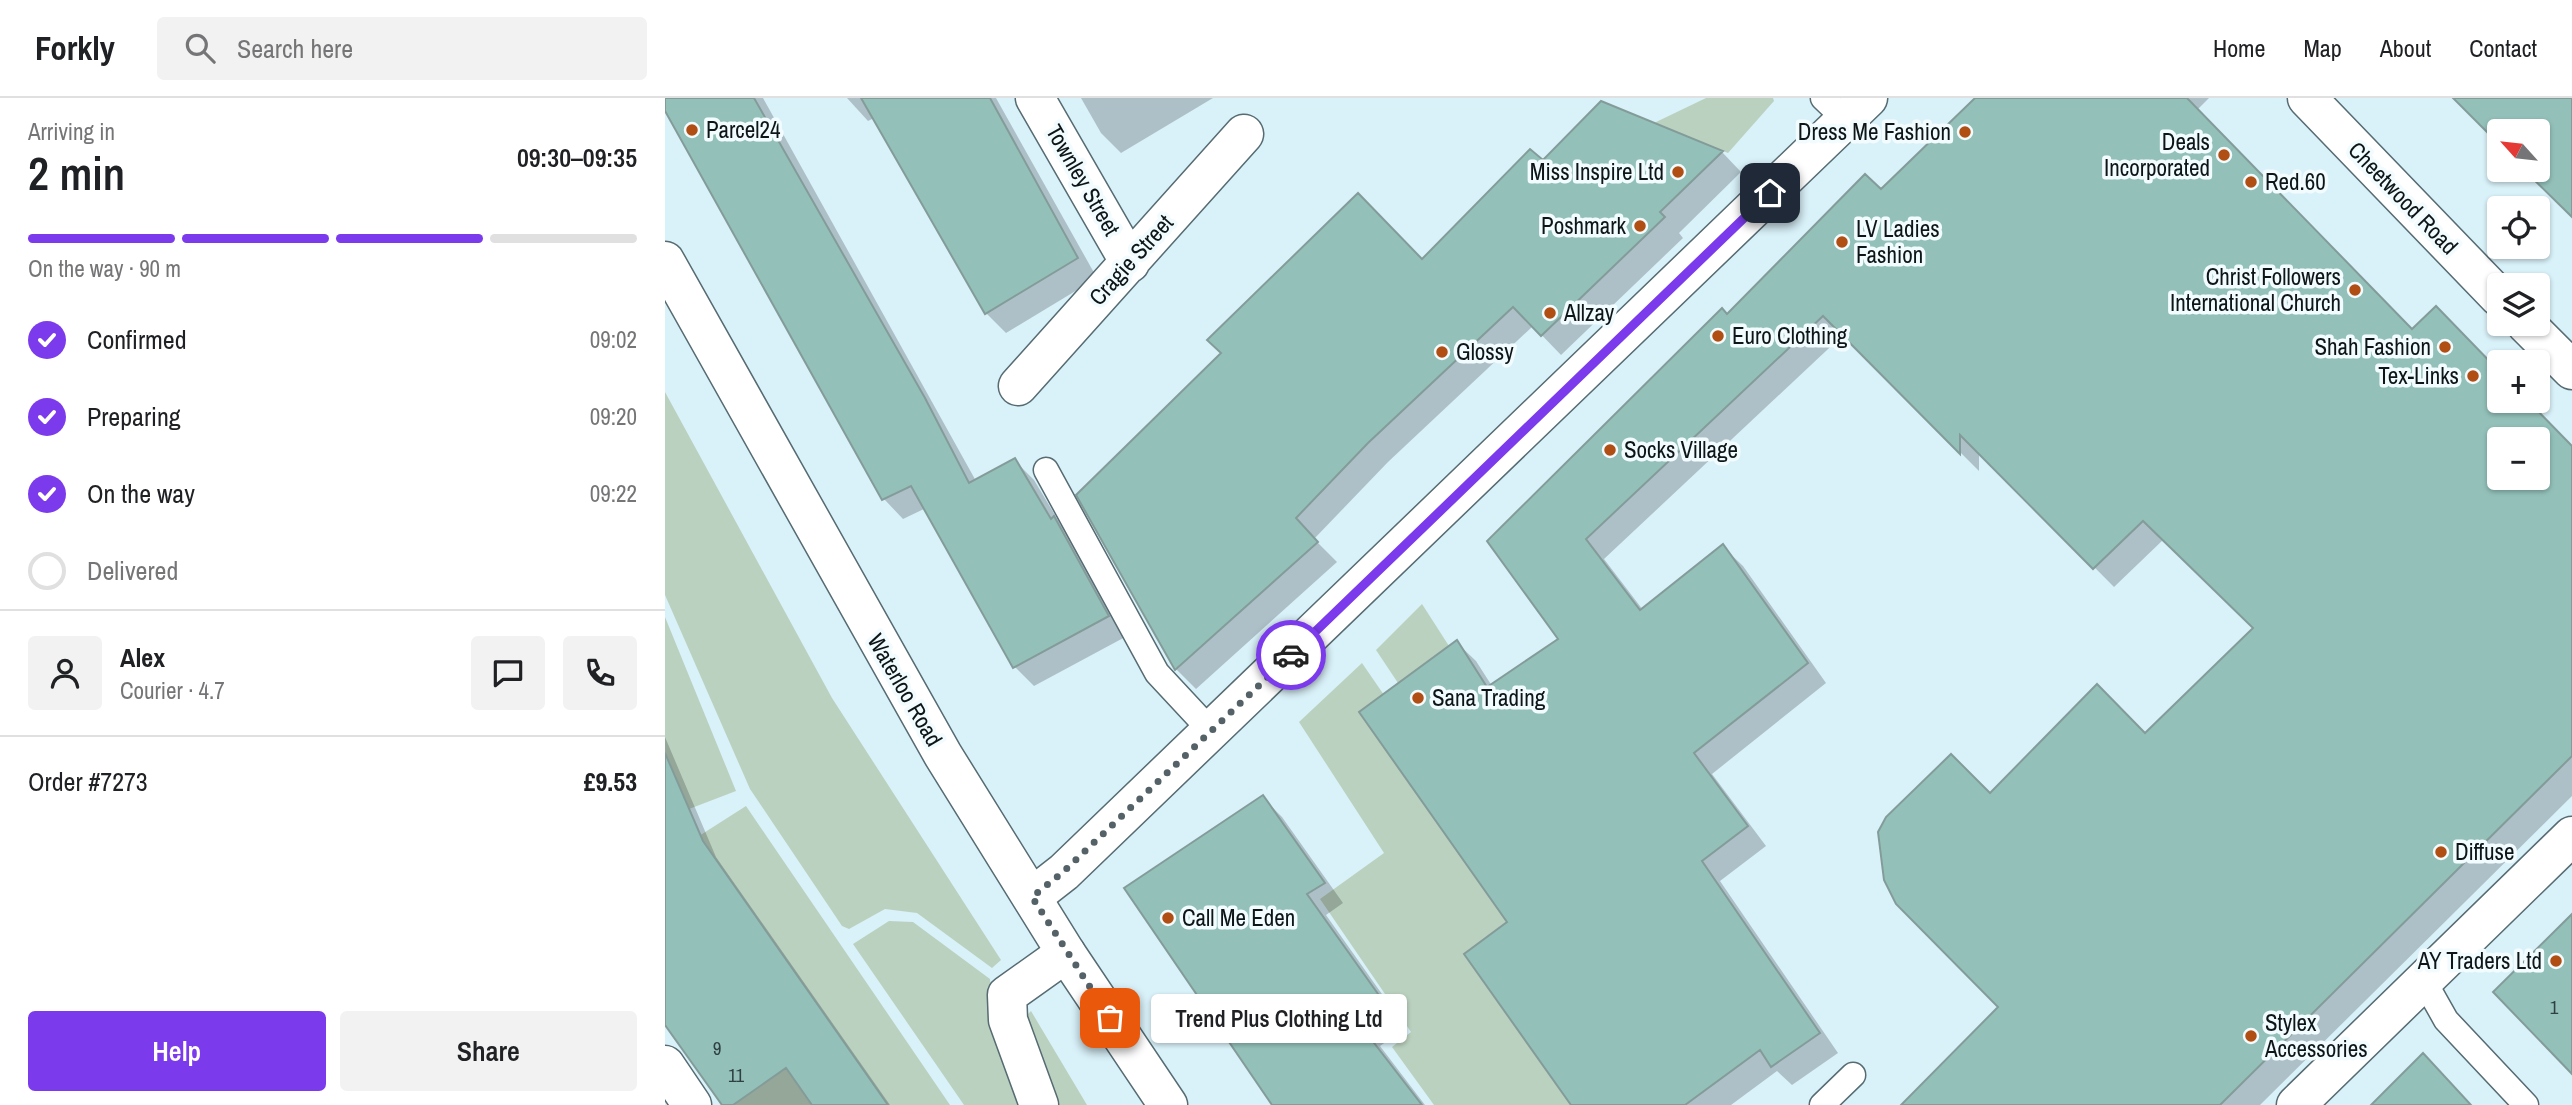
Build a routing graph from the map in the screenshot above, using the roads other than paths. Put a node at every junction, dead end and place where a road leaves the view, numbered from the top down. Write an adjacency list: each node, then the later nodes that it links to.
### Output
1 (1035, 98): 6 (street, Townley Street)
2 (2307, 98): 7 (street, Cheetwood Road)
3 (1846, 105): 12 (street)
4 (1244, 134): 6 (street, Cragie Street)
5 (665, 261): 14 (street, Waterloo Road)
6 (1130, 263): 10 (street, Cragie Street)
7 (2487, 285)
8 (2538, 336): 9 (street)
9 (2572, 370)
10 (1018, 386)
11 (1046, 470): 12 (lane)
12 (1211, 732): 14 (street)
13 (2572, 836): 16 (street)
14 (1032, 897): 15 (street, Waterloo Road)
15 (1066, 953): 20 (street); 21 (street, Waterloo Road)
16 (2424, 981): 23 (street); 24 (lane)
17 (665, 1065): 19 (street)
18 (1853, 1075): 22 (lane)
19 (692, 1105)
20 (1039, 1105)
21 (1168, 1105)
22 (1822, 1105)
23 (2296, 1105)
24 (2526, 1105)

